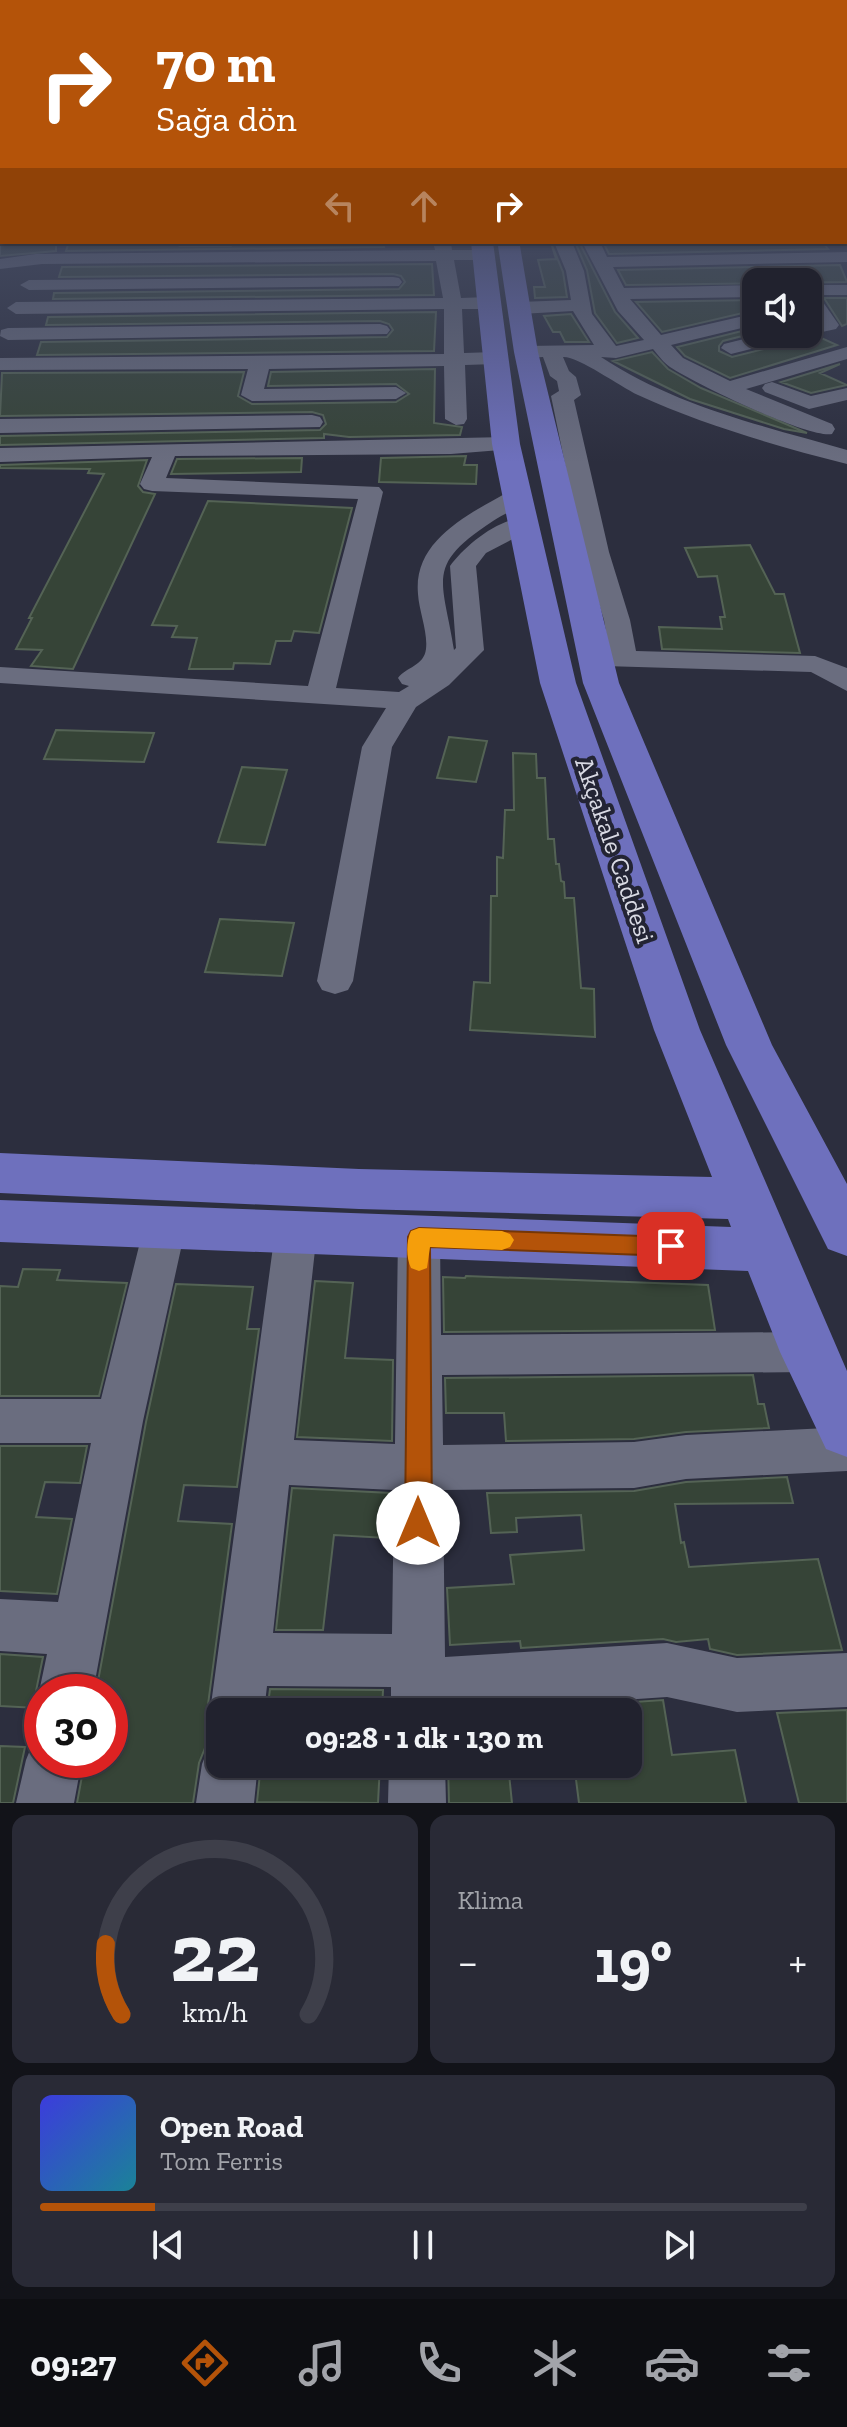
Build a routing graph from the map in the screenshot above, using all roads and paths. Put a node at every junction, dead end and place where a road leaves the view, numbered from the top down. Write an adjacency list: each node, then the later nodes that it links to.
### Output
1 (21, 293): 18 (street)
2 (217, 293): 14 (street)
3 (394, 293): 13 (street)
4 (478, 293): 11 (street)
5 (488, 293): 11 (main road, Akçakale Caddesi)
6 (579, 293): 12 (street)
7 (621, 293): 20 (street)
8 (697, 293): 10 (street)
9 (822, 302): 15 (street)
10 (742, 304)
11 (487, 305): 12 (street); 13 (street); 25 (main road, Akçakale Caddesi); 28 (street)
12 (581, 305): 26 (street)
13 (396, 306): 14 (street); 22 (street)
14 (215, 307): 18 (street); 23 (street)
15 (847, 307)
16 (822, 310): 19 (street)
17 (742, 322): 20 (street)
18 (7, 325): 23 (street)
19 (838, 325)
20 (656, 344): 26 (street); 29 (street)
21 (742, 345): 29 (street)
22 (394, 346): 23 (street); 28 (street); 30 (street); 34 (street)
23 (202, 347): 30 (street); 31 (street)
24 (814, 348): 27 (street)
25 (524, 354): 26 (street); 28 (street); 41 (main road, Akçakale Caddesi); 46 (main road, Akçakale Caddesi)
26 (612, 358): 44 (street)
27 (841, 359): 32 (street)
28 (454, 361): 37 (street)
29 (676, 362): 33 (street)
30 (260, 363): 34 (street)
31 (0, 364)
32 (753, 380): 33 (street); 35 (street)
33 (727, 388): 40 (street)
34 (396, 393): 36 (street)
35 (847, 394)
36 (395, 418)
37 (456, 419)
38 (312, 422): 39 (street)
39 (0, 426)
40 (847, 434)
41 (506, 444): 42 (street); 45 (main road, Akçakale Caddesi)
42 (166, 451): 43 (street); 49 (street)
43 (0, 455)
44 (847, 457)
45 (520, 510): 49 (street); 50 (street); 53 (main road, Akçakale Caddesi)
46 (610, 658): 48 (street); 57 (main road, Akçakale Caddesi)
47 (0, 675): 49 (street)
48 (847, 682)
49 (322, 686): 50 (street)
50 (405, 701): 51 (street)
51 (335, 981)
52 (0, 1173): 53 (main road)
53 (746, 1199): 59 (main road, Akçakale Caddesi)
54 (0, 1221): 55 (main road)
55 (165, 1226): 56 (main road); 63 (street)
56 (296, 1232): 58 (main road); 66 (street)
57 (847, 1234)
58 (419, 1237): 59 (main road); 61 (street)
59 (766, 1250): 60 (main road, Akçakale Caddesi)
60 (808, 1352): 61 (street); 64 (main road, Akçakale Caddesi)
61 (419, 1355): 67 (street)
62 (0, 1421): 63 (street)
63 (119, 1421): 69 (street)
64 (847, 1430)
65 (847, 1449): 67 (street)
66 (269, 1462): 67 (street); 70 (street)
67 (418, 1468): 73 (street)
68 (0, 1625): 69 (street)
69 (78, 1630): 71 (street)
70 (244, 1659): 73 (street); 74 (street)
71 (69, 1674)
72 (847, 1680): 73 (street)
73 (418, 1686)
74 (239, 1698)
75 (50, 1778): 78 (street)
76 (228, 1778): 79 (street)
77 (417, 1778): 80 (street)
78 (45, 1803)
79 (225, 1803)
80 (417, 1803)

